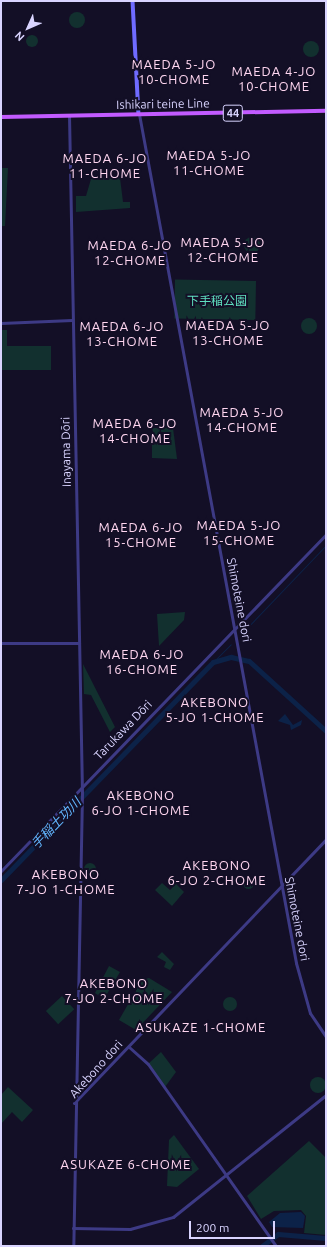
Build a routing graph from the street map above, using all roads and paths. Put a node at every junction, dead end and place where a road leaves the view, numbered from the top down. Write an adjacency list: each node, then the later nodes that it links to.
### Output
1 (133, 1): 3 (main road)
2 (326, 111): 3 (main road, Ishikari teine Line / 44)
3 (139, 114): 4 (main road, Ishikari teine Line / 44); 9 (street, Shimoteine dori)
4 (69, 115): 5 (main road, Ishikari teine Line / 44); 6 (street, Inayama Dōri)
5 (1, 117)
6 (72, 320): 7 (street); 11 (street, Inayama Dōri)
7 (1, 323)
8 (326, 534): 9 (street, Tarukawa Dōri)
9 (234, 629): 12 (street, Tarukawa Dōri); 15 (street, Shimoteine dori)
10 (1, 642): 11 (street)
11 (79, 643): 12 (street, Inayama Dōri)
12 (82, 788): 14 (street, Tarukawa Dōri); 19 (street, Inayama Dōri)
13 (326, 839): 15 (street, Akebono dori)
14 (1, 871)
15 (282, 885): 16 (street, Shimoteine dori); 17 (street, Akebono dori)
16 (326, 1037)
17 (129, 1047): 19 (street, Akebono dori); 20 (street)
18 (326, 1095): 20 (street)
19 (74, 1103): 21 (street, Akebono dori)
20 (228, 1175): 21 (street); 23 (street)
21 (73, 1228): 22 (street, Akebono dori)
22 (73, 1246)
23 (276, 1246)

